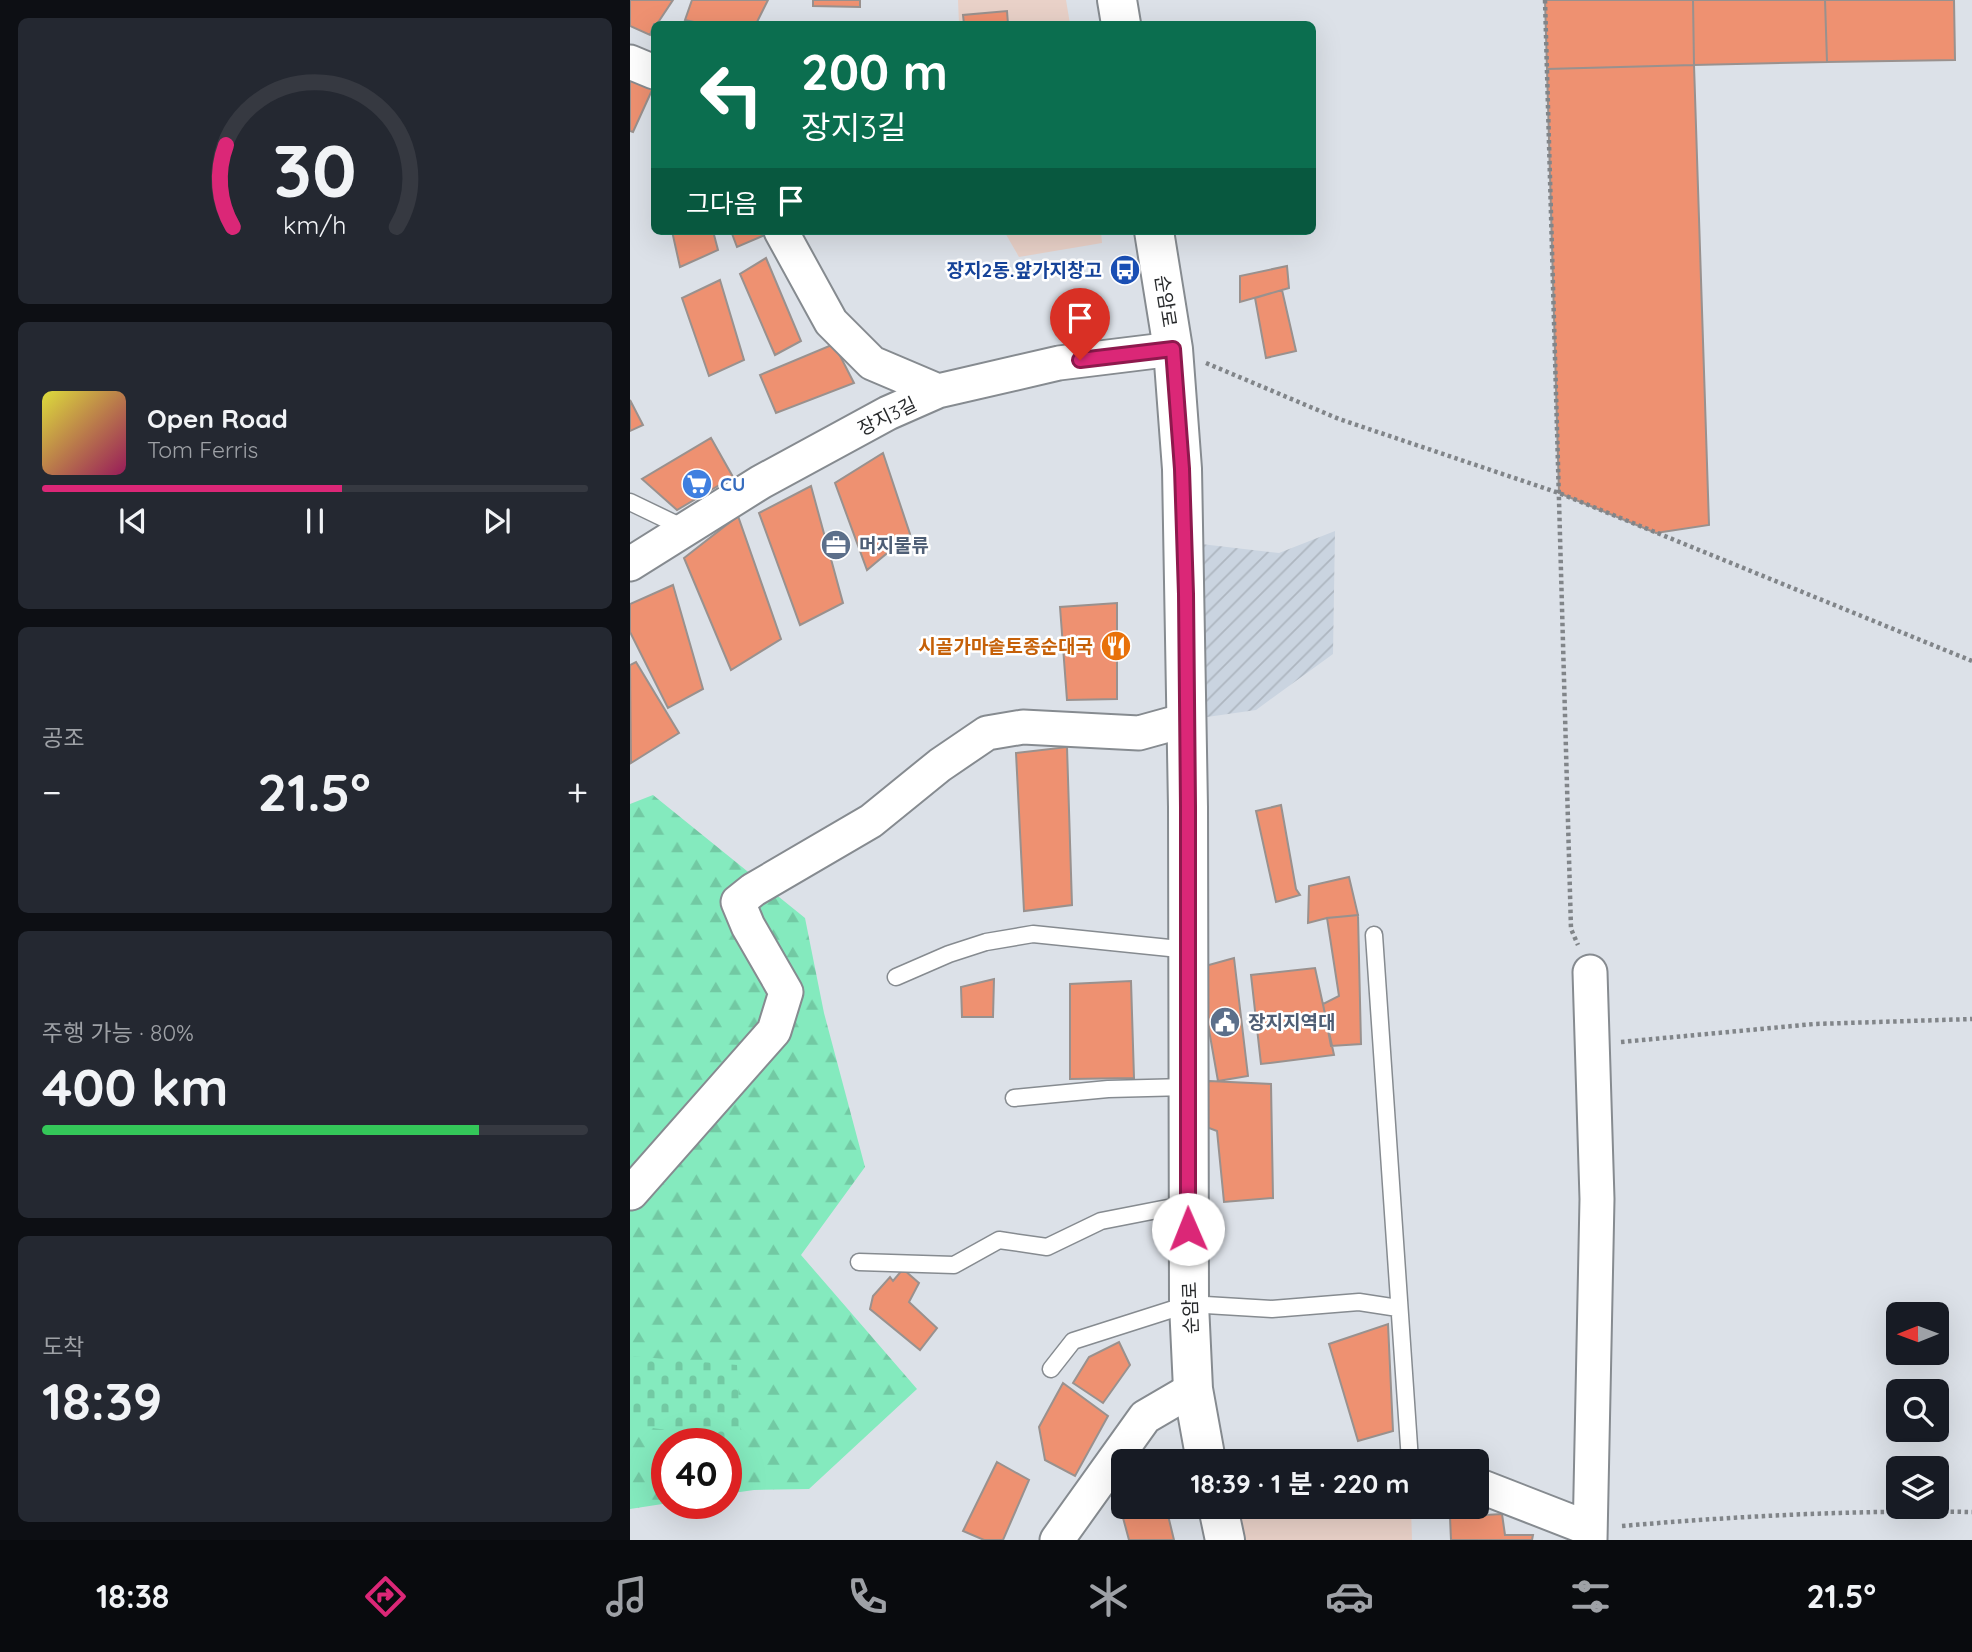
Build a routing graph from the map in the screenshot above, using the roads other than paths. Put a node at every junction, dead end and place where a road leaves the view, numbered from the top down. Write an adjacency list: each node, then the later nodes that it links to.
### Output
1 (1117, 0): 2 (street)
2 (1120, 21)
3 (630, 62): 4 (street)
4 (651, 71)
5 (783, 235): 8 (street)
6 (1155, 235): 7 (street, 순암로)
7 (1173, 349): 8 (street, 장지3길); 12 (street, 순암로)
8 (938, 391): 10 (street, 장지3길)
9 (630, 502): 10 (lane)
10 (684, 528): 11 (street, 장지3길)
11 (630, 564)
12 (1186, 720): 14 (street, 순암로); 19 (street)
13 (1374, 935): 23 (lane)
14 (1189, 950): 16 (lane); 17 (street, 순암로)
15 (1590, 972): 30 (street)
16 (896, 977)
17 (1187, 1087): 18 (lane); 20 (street, 순암로)
18 (1014, 1098)
19 (631, 1194)
20 (1188, 1204): 21 (lane); 22 (street, 순암로)
21 (859, 1262)
22 (1189, 1304): 23 (lane); 24 (lane); 25 (street, 순암로)
23 (1398, 1308): 27 (lane)
24 (1051, 1369)
25 (1194, 1389): 26 (street, 순암로); 31 (street)
26 (1204, 1449)
27 (1409, 1449)
28 (1489, 1490): 30 (street)
29 (1220, 1519): 32 (street)
30 (1590, 1534)
31 (1057, 1540)
32 (1225, 1540)

